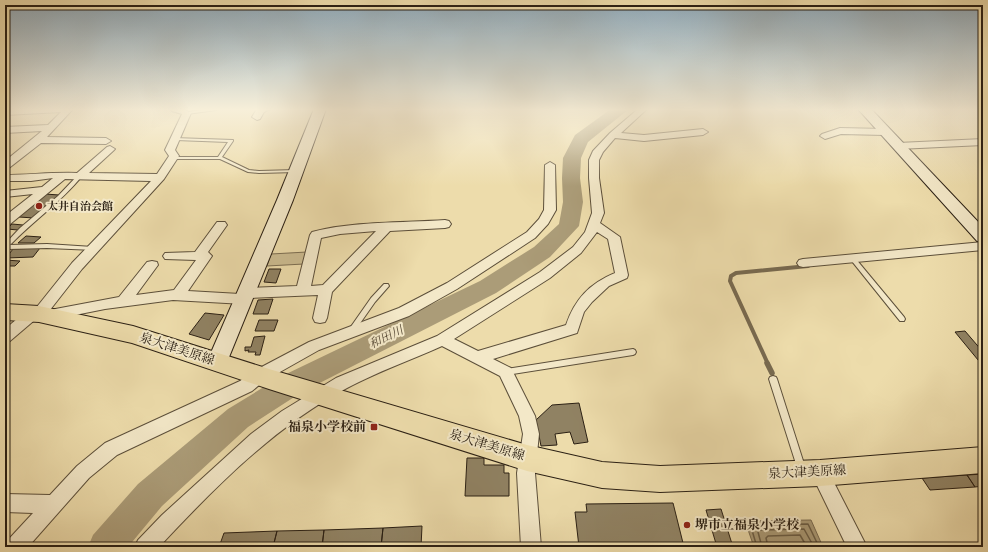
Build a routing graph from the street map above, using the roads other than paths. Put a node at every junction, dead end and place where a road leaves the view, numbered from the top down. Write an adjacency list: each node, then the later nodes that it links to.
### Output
1 (45, 135): 10 (street)
2 (178, 135): 9 (street)
3 (310, 135): 17 (street)
4 (613, 135): 5 (street); 26 (street)
5 (676, 135)
6 (829, 135): 8 (street)
7 (888, 135): 12 (street)
8 (825, 136)
9 (176, 139): 13 (street); 14 (lane)
10 (39, 140): 16 (street); 19 (street)
11 (982, 143): 12 (street)
12 (898, 146): 29 (street)
13 (172, 158): 14 (lane); 20 (street)
14 (219, 158): 17 (lane)
15 (550, 165): 48 (street)
16 (5, 166)
17 (296, 171): 42 (street)
18 (62, 176): 19 (street); 21 (street); 22 (street)
19 (80, 176): 20 (street); 31 (lane)
20 (160, 177): 32 (street)
21 (5, 178)
22 (44, 190): 23 (street); 24 (street)
23 (5, 194)
24 (5, 222)
25 (445, 224): 28 (street)
26 (594, 224): 50 (street); 52 (street)
27 (221, 225): 34 (street)
28 (387, 227): 39 (street); 40 (street)
29 (983, 237)
30 (983, 246): 35 (street)
31 (6, 249): 32 (lane)
32 (94, 249): 45 (street)
33 (169, 256): 34 (street)
34 (199, 256): 41 (street)
35 (853, 258): 36 (street); 47 (lane)
36 (803, 263)
37 (152, 265): 43 (street)
38 (386, 286): 48 (lane)
39 (326, 290): 40 (street); 46 (street)
40 (302, 291): 42 (street)
41 (178, 295): 42 (street); 43 (street)
42 (245, 296): 53 (street)
43 (124, 302): 45 (street)
44 (5, 312): 45 (main road, 泉大津美原線)
45 (41, 314): 49 (street); 53 (main road, 泉大津美原線)
46 (320, 318)
47 (902, 319)
48 (352, 332): 55 (street)
49 (5, 337)
50 (442, 340): 52 (street); 57 (street)
51 (633, 352): 54 (lane)
52 (476, 358): 54 (street)
53 (217, 362): 55 (main road, 泉大津美原線)
54 (506, 372): 58 (street)
55 (264, 377): 57 (main road, 泉大津美原線); 62 (street)
56 (773, 379): 60 (lane)
57 (316, 392): 58 (main road, 泉大津美原線); 64 (street)
58 (527, 458): 60 (main road, 泉大津美原線); 65 (street)
59 (983, 460): 60 (main road, 泉大津美原線)
60 (811, 473): 66 (street)
61 (5, 503): 62 (street)
62 (54, 504): 63 (street)
63 (15, 547)
64 (145, 547)
65 (532, 547)
66 (857, 547)

